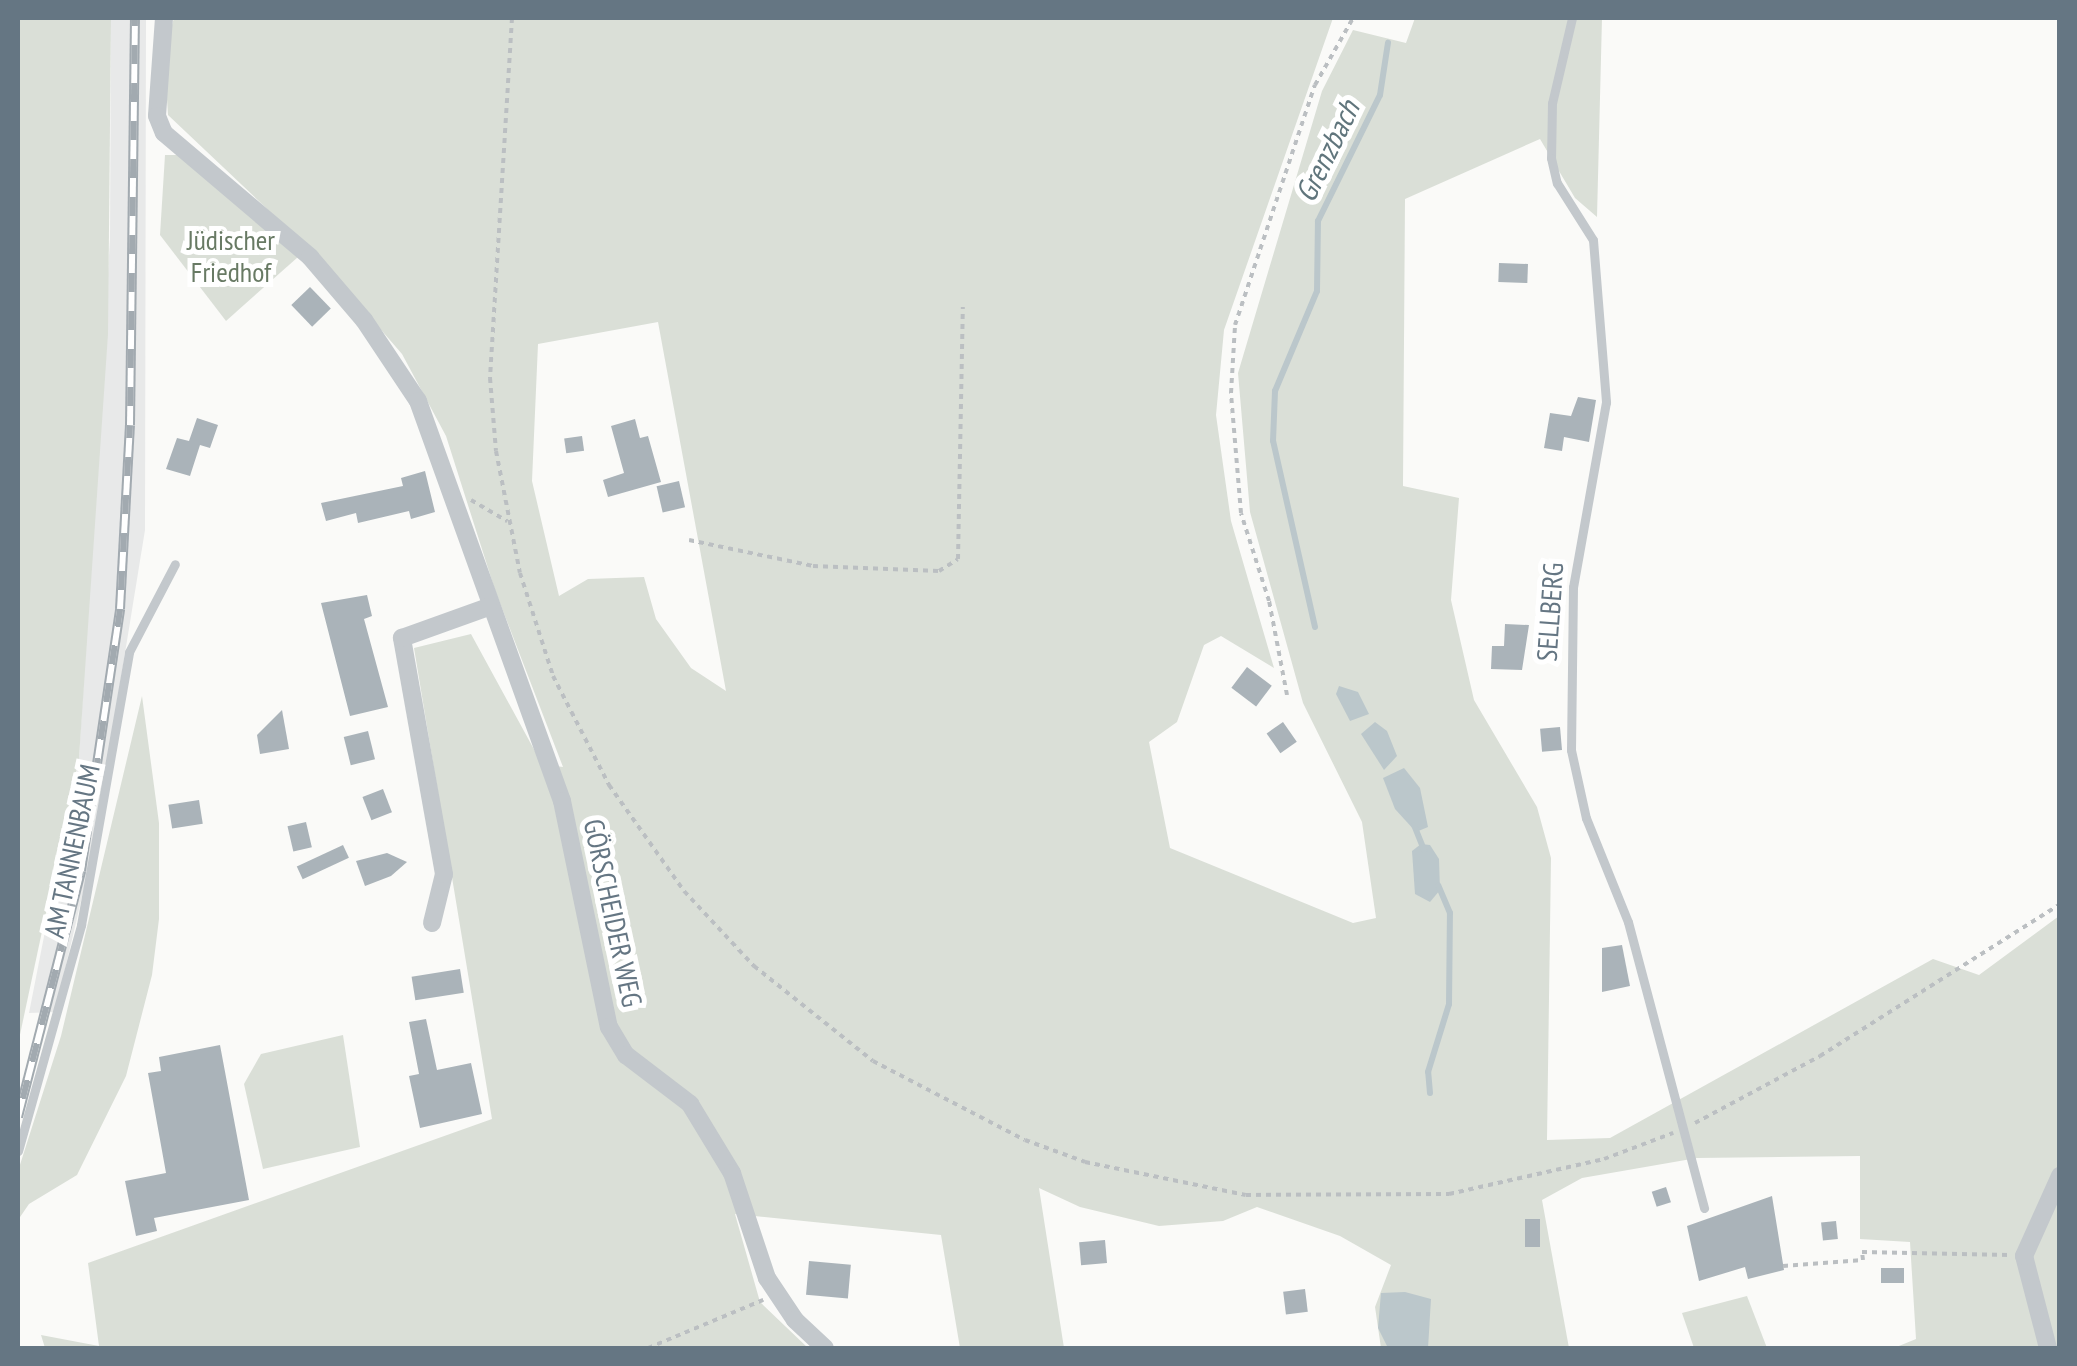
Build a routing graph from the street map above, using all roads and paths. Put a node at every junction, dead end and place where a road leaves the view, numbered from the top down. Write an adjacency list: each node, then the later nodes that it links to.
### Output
1 (164, 18): 6 (street, GÖRSCHEIDER WEG)
2 (512, 18): 7 (path)
3 (1353, 18): 11 (path)
4 (1572, 18): 16 (lane, SELLBERG)
5 (963, 307): 8 (path)
6 (456, 503): 7 (path); 10 (street, GÖRSCHEIDER WEG)
7 (508, 521): 12 (path)
8 (689, 540)
9 (175, 564): 14 (lane, AM TANNENBAUM)
10 (488, 607): 13 (street); 19 (street, GÖRSCHEIDER WEG)
11 (1287, 695)
12 (2060, 904)
13 (432, 923)
14 (18, 1151)
15 (2060, 1176): 17 (street)
16 (1704, 1208)
17 (2024, 1256): 18 (path); 22 (street)
18 (1784, 1266)
19 (778, 1294): 20 (path); 21 (street, GÖRSCHEIDER WEG)
20 (648, 1348)
21 (825, 1348)
22 (2048, 1348)

